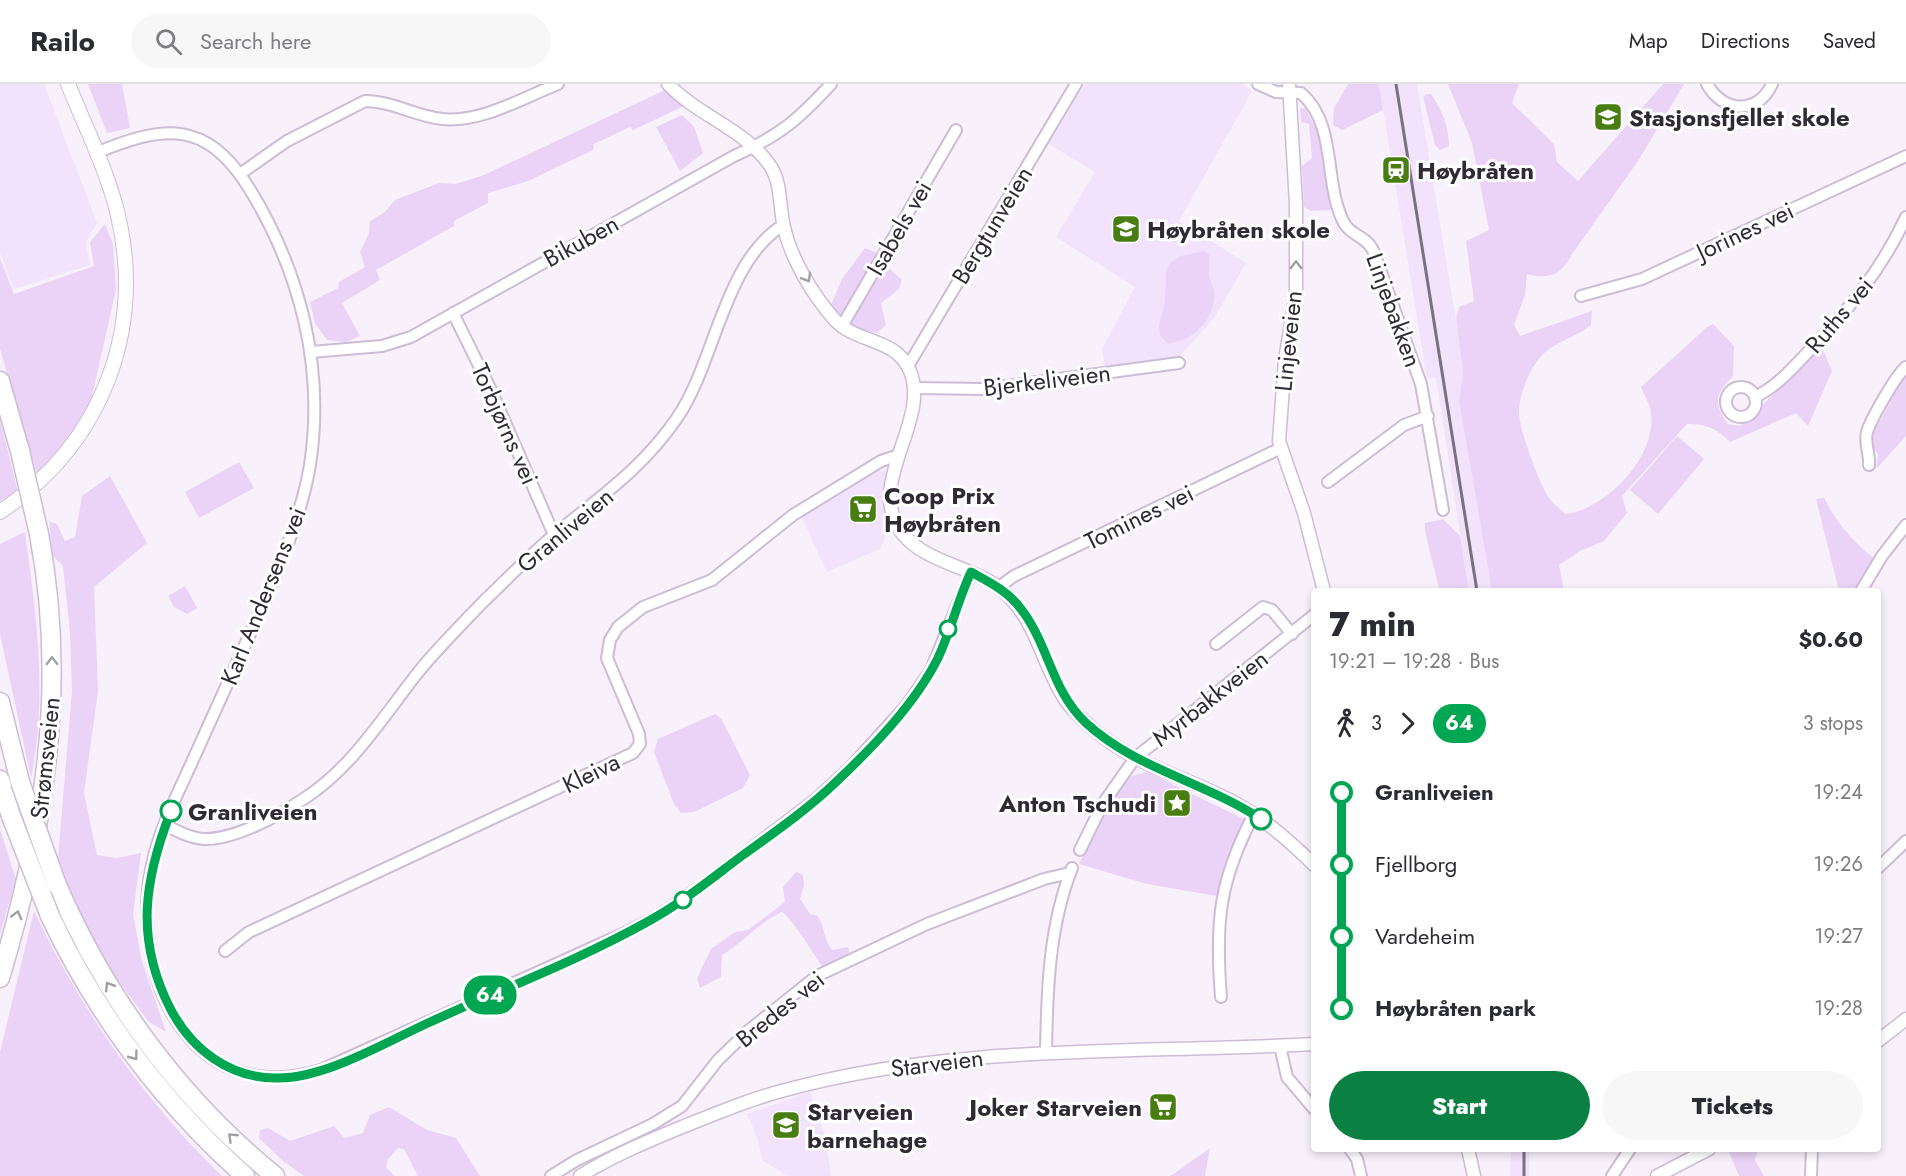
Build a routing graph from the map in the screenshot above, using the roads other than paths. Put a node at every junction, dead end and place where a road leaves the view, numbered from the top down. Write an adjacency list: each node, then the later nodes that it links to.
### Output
1 (68, 84): 12 (main road)
2 (558, 84): 14 (street)
3 (668, 84): 11 (street)
4 (831, 84): 11 (street, Bikuben)
5 (1076, 84): 22 (street, Bergtunveien)
6 (1258, 84): 9 (street)
7 (1707, 84): 8 (street)
8 (1772, 84)
9 (1289, 88): 27 (street, Linjebakken); 28 (street, Linjeveien, one-way to 9)
10 (956, 130): 19 (street, Isabels vei)
11 (754, 147): 16 (street); 18 (street, Bikuben)
12 (96, 153): 14 (street, Karl Andersens vei); 33 (main road)
13 (1906, 156): 17 (street, Jorines vei)
14 (240, 174): 20 (street, Karl Andersens vei)
15 (1906, 217): 26 (street, Ruths vei)
16 (783, 225): 19 (street, one-way to 19); 35 (street, Granliveien)
17 (1581, 296)
18 (453, 313): 20 (street, Bikuben); 35 (street, Torbjørns vei)
19 (842, 326): 22 (street)
20 (311, 352): 47 (street, Karl Andersens vei)
21 (1179, 363): 25 (street, Bjerkeliveien)
22 (908, 366): 25 (street)
23 (1906, 367): 30 (street)
24 (0, 381): 53 (highway, Strømsveien, one-way to 24, bridge)
25 (915, 388): 29 (street)
26 (1755, 397)
27 (1428, 416): 31 (street); 32 (street, Linjebakken)
28 (1281, 448): 37 (street, Tomines vei); 38 (street, Linjeveien)
29 (899, 455): 36 (street); 52 (street, Kleiva)
30 (1869, 465)
31 (1328, 482)
32 (1443, 510)
33 (0, 512)
34 (1906, 525): 39 (street)
35 (554, 535): 47 (street, Granliveien)
36 (971, 572): 37 (street); 47 (street, Karl Andersens vei)
37 (999, 587): 44 (street)
38 (1323, 588)
39 (1863, 588)
40 (1311, 618): 41 (street, Myrbakkveien)
41 (1292, 634): 42 (street); 44 (street, Myrbakkveien)
42 (1216, 644)
43 (0, 702): 67 (highway, one-way to 43, bridge)
44 (1135, 758): 46 (street); 49 (street, Myrbakkveien)
45 (0, 780): 66 (highway, one-way to 66, bridge)
46 (1254, 814): 50 (street); 54 (street)
47 (165, 825)
48 (1906, 841): 51 (street)
49 (1080, 850)
50 (1311, 857)
51 (1881, 865)
52 (225, 951)
53 (0, 978)
54 (1221, 997)
55 (1906, 1019): 56 (street)
56 (1881, 1039)
57 (1311, 1044): 58 (street, Starveien)
58 (1280, 1046): 59 (street, Starveien); 60 (street)
59 (1046, 1052): 68 (street, Bredes vei); 69 (street, Starveien)
60 (1311, 1105)
61 (1352, 1152): 70 (street)
62 (1469, 1152): 71 (street)
63 (1628, 1152): 72 (street)
64 (1703, 1152): 73 (street)
65 (1812, 1152): 74 (street)
66 (244, 1176)
67 (275, 1176)
68 (550, 1176)
69 (580, 1176)
70 (1362, 1176)
71 (1474, 1176)
72 (1612, 1176)
73 (1657, 1176)
74 (1811, 1176)

